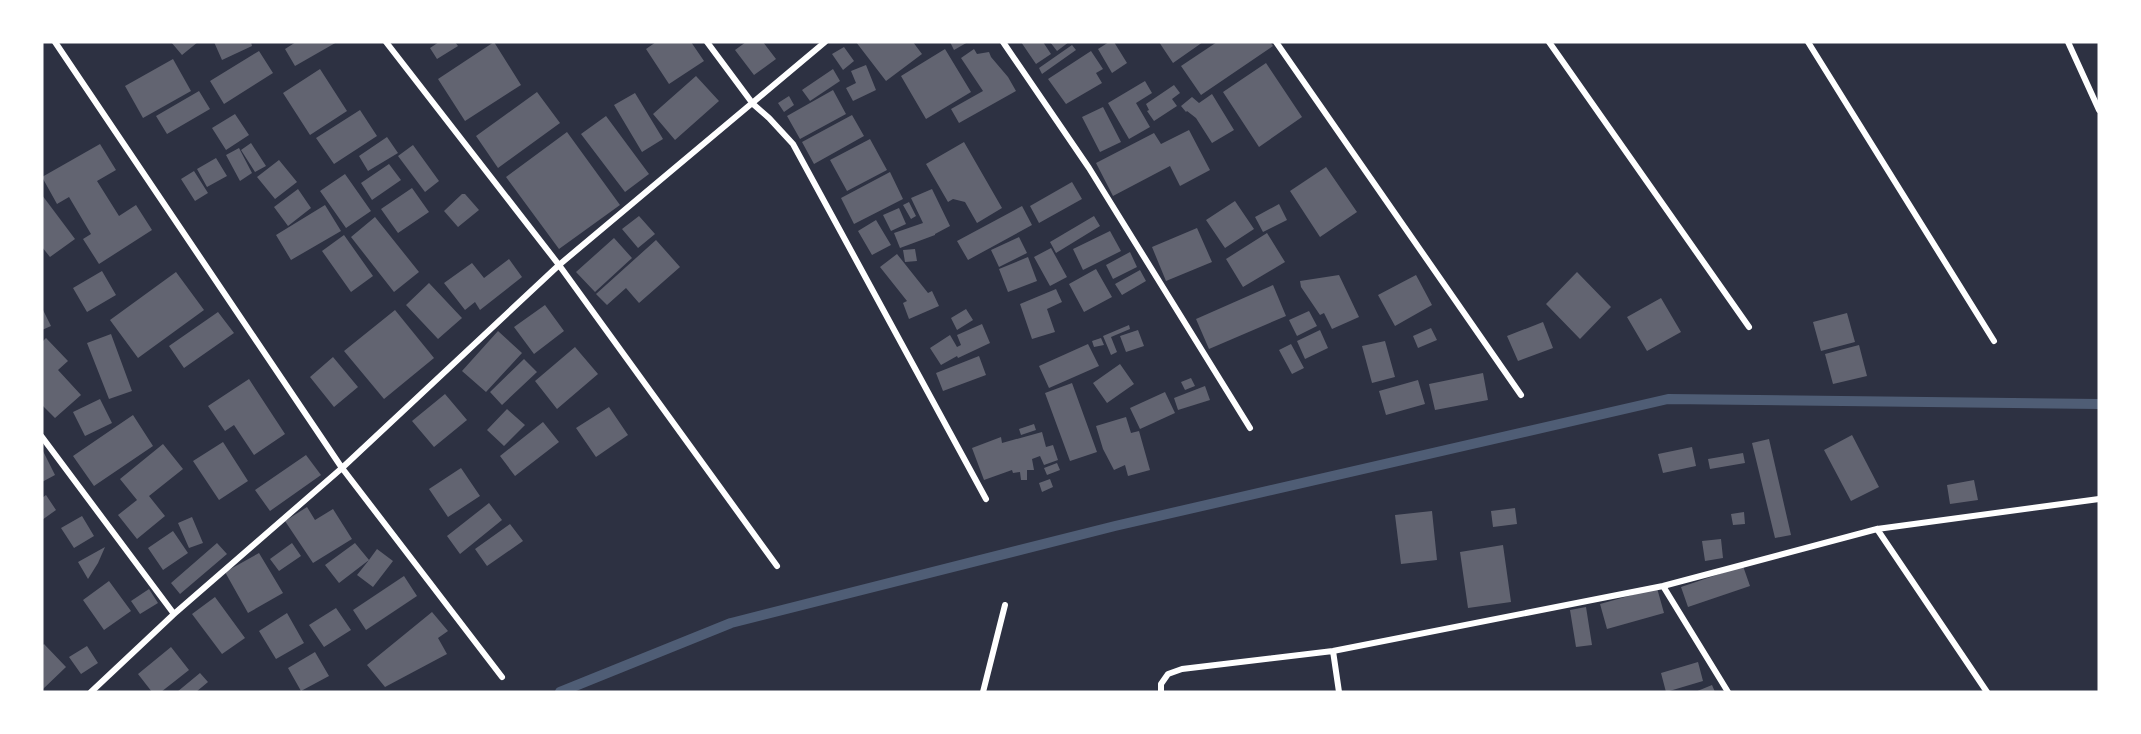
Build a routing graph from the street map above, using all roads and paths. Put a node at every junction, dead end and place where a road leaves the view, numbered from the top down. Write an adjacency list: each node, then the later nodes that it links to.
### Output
1 (55, 42): 18 (street)
2 (386, 42): 12 (street)
3 (708, 42): 10 (street)
4 (825, 42): 10 (street)
5 (1003, 42): 16 (street)
6 (1276, 42): 15 (street)
7 (1549, 42): 13 (street)
8 (1808, 42): 14 (street)
9 (2068, 42): 11 (street)
10 (753, 104): 12 (street); 19 (street)
11 (2099, 110)
12 (559, 265): 18 (street); 22 (street)
13 (1749, 327)
14 (1994, 341)
15 (1521, 394)
16 (1250, 428)
17 (42, 437): 25 (street)
18 (342, 468): 25 (street); 27 (street)
19 (986, 499)
20 (2099, 500): 21 (street)
21 (1877, 529): 23 (street); 33 (street)
22 (777, 566)
23 (1664, 585): 26 (street); 32 (street)
24 (1005, 605): 29 (street)
25 (174, 614): 28 (street)
26 (1333, 651): 30 (street); 31 (street)
27 (502, 678)
28 (91, 692)
29 (983, 692)
30 (1161, 692)
31 (1339, 692)
32 (1728, 692)
33 (1987, 692)

